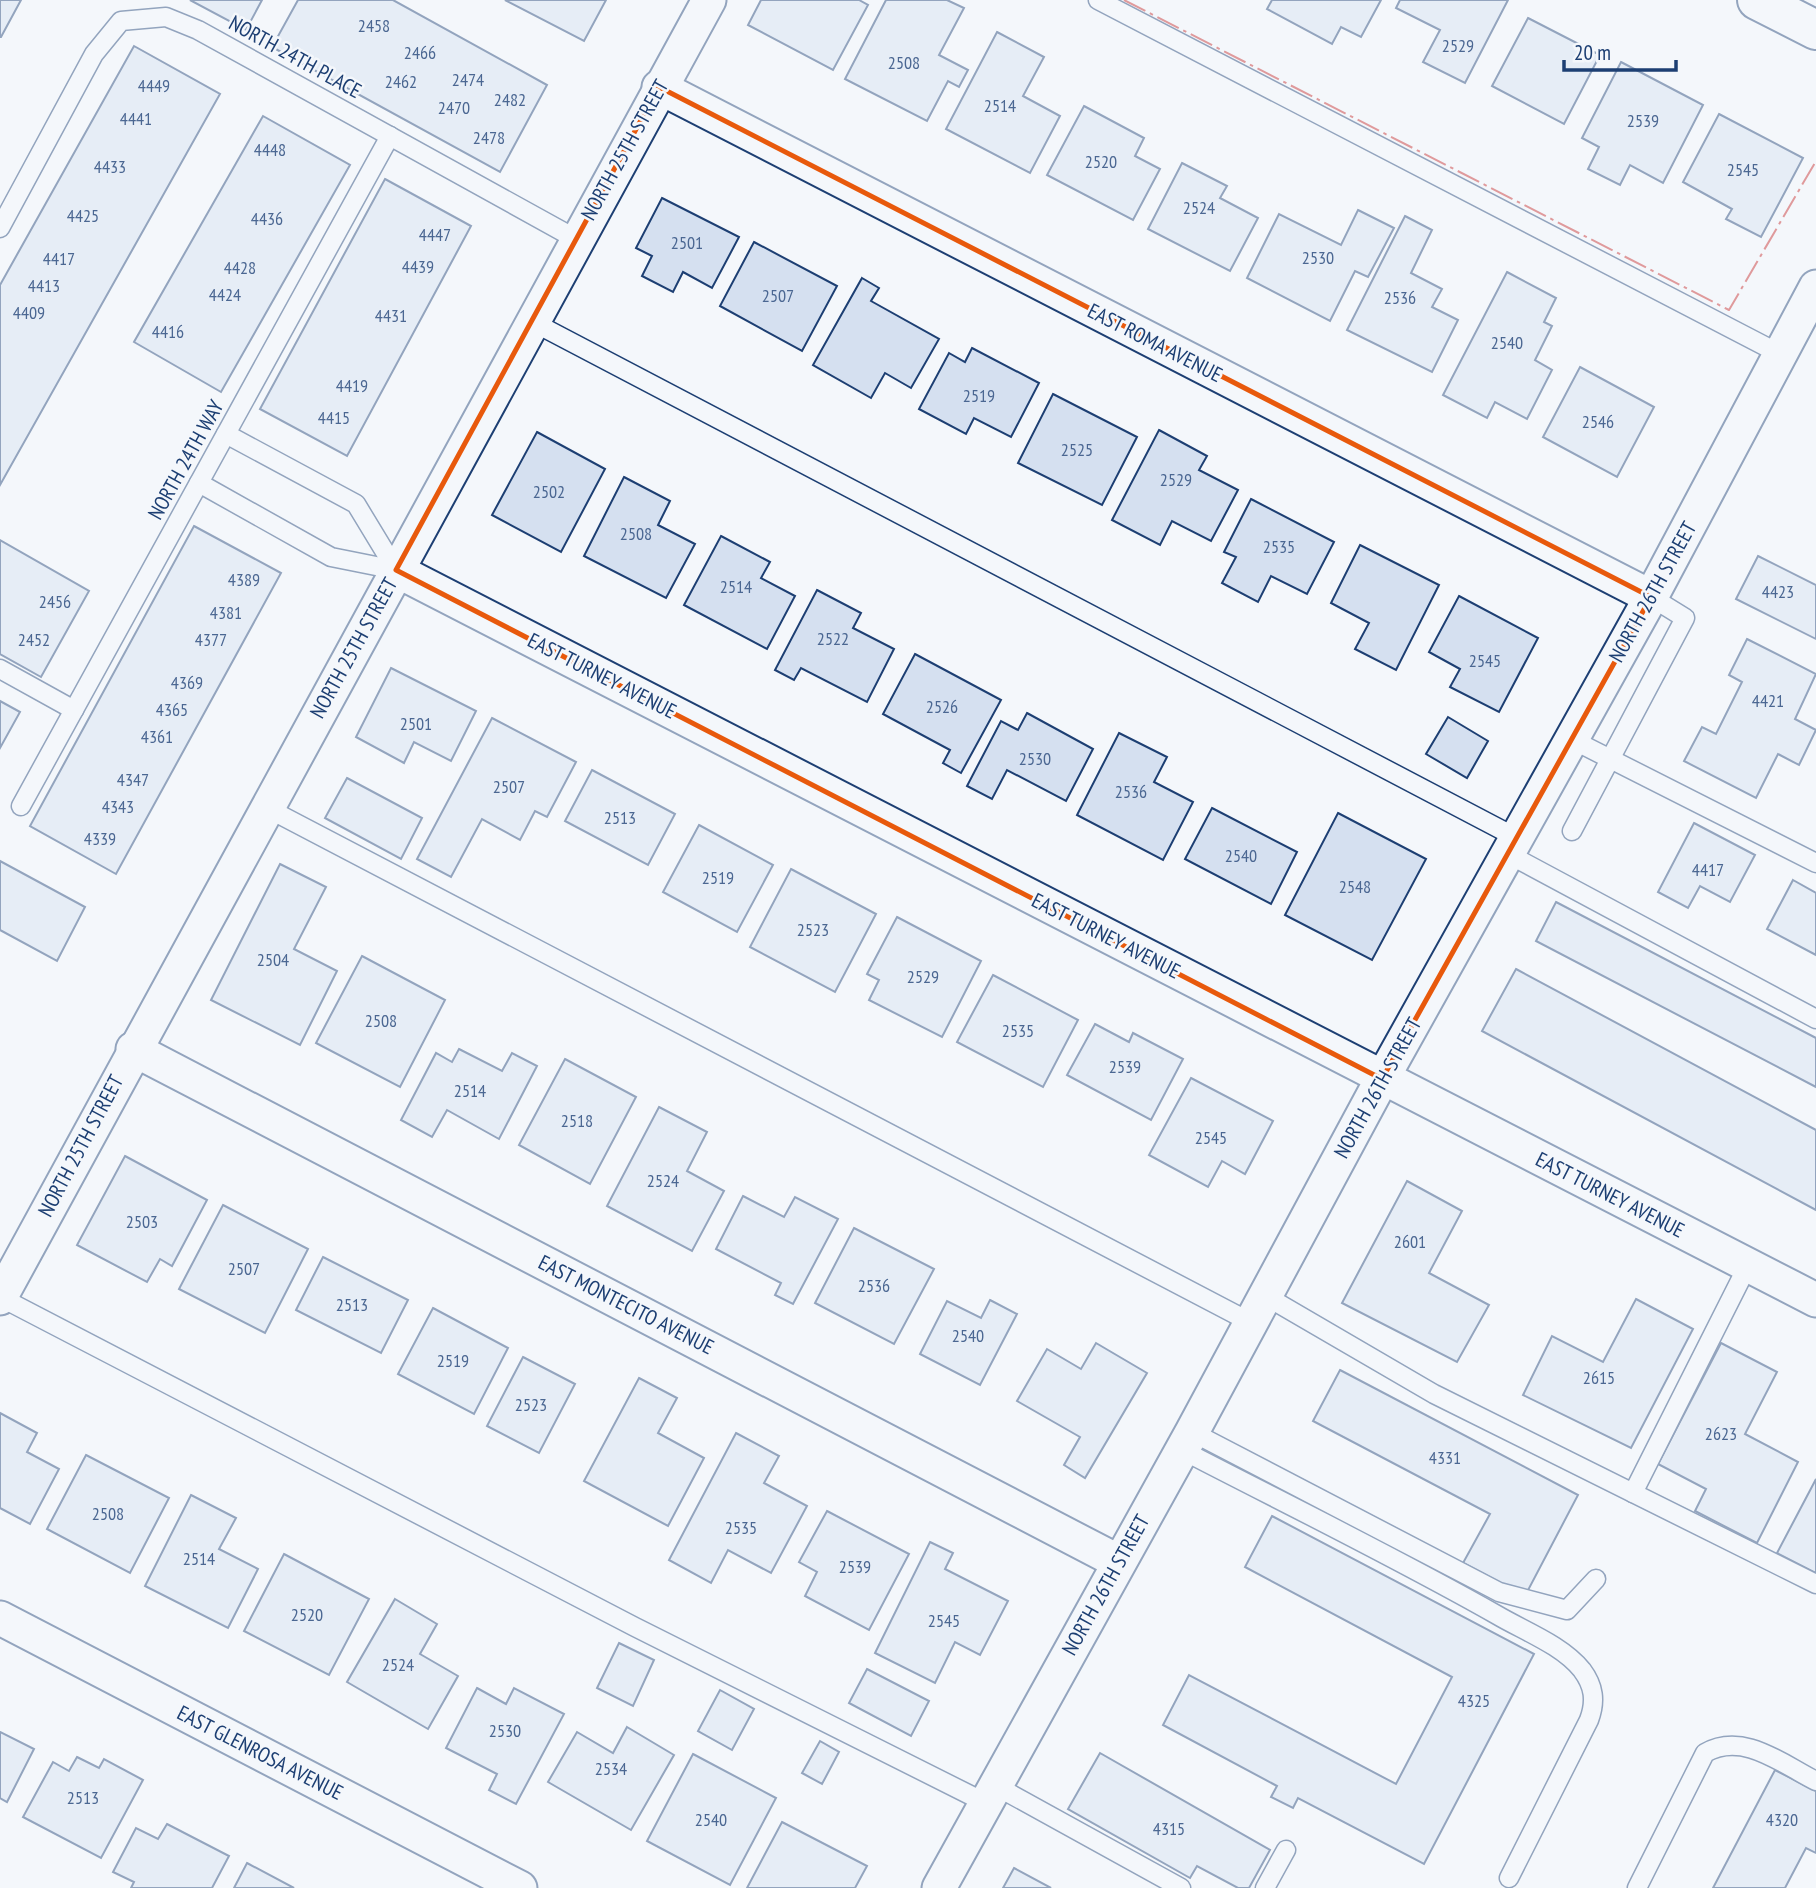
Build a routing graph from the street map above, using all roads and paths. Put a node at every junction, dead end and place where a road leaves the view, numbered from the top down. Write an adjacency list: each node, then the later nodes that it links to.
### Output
1 (709, 0): 5 (street, NORTH 25TH STREET)
2 (1098, 0): 11 (lane)
3 (1757, 0): 4 (street)
4 (1816, 30)
5 (659, 87): 8 (street, NORTH 25TH STREET); 15 (street, EAST ROMA AVENUE)
6 (390, 136): 7 (lane, NORTH 24TH PLACE); 8 (lane, NORTH 24TH PLACE); 12 (lane, NORTH 24TH WAY)
7 (0, 228)
8 (576, 239): 10 (street, NORTH 25TH STREET)
9 (1816, 287): 11 (street, NORTH 26TH STREET)
10 (531, 321): 14 (street, NORTH 25TH STREET); 23 (lane)
11 (1782, 355): 15 (street, NORTH 26TH STREET)
12 (226, 434): 13 (lane, NORTH 24TH WAY); 14 (lane)
13 (199, 483): 14 (lane); 17 (lane, NORTH 24TH WAY)
14 (396, 570): 21 (street, NORTH 25TH STREET); 27 (street, EAST TURNEY AVENUE)
15 (1651, 597): 18 (street, NORTH 26TH STREET); 19 (lane)
16 (0, 669): 17 (lane)
17 (74, 710): 20 (lane, NORTH 24TH WAY)
18 (1571, 739): 19 (lane); 23 (street, NORTH 26TH STREET)
19 (1612, 758): 22 (lane); 24 (lane)
20 (21, 806)
21 (267, 808): 26 (street, NORTH 25TH STREET); 31 (lane)
22 (1572, 831)
23 (1512, 846): 25 (lane); 27 (street, NORTH 26TH STREET)
24 (1816, 863)
25 (1816, 1019)
26 (133, 1049): 29 (street, NORTH 25TH STREET); 34 (street, EAST MONTECITO AVENUE)
27 (1382, 1079): 28 (street, EAST TURNEY AVENUE); 31 (street, NORTH 26TH STREET)
28 (1748, 1265): 30 (street, EAST TURNEY AVENUE); 33 (lane)
29 (0, 1298): 39 (lane)
30 (1816, 1300)
31 (1257, 1309): 32 (street, NORTH 26TH STREET); 33 (lane)
32 (1186, 1441): 34 (street, NORTH 26TH STREET); 35 (lane); 41 (lane)
33 (1633, 1493): 36 (lane)
34 (1119, 1562): 39 (street, NORTH 26TH STREET)
35 (1596, 1579)
36 (1816, 1584)
37 (0, 1618): 42 (street, EAST GLENROSA AVENUE)
38 (1816, 1781): 46 (lane)
39 (991, 1794): 43 (street, NORTH 26TH STREET); 44 (lane)
40 (1286, 1850): 45 (lane)
41 (1509, 1878)
42 (520, 1888)
43 (939, 1888)
44 (1181, 1888)
45 (1265, 1888)
46 (1637, 1888)

